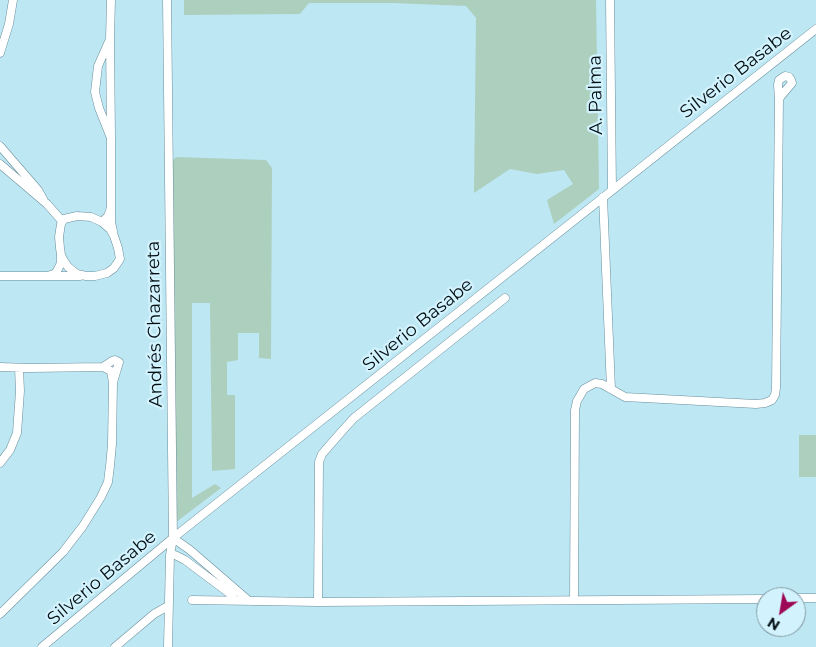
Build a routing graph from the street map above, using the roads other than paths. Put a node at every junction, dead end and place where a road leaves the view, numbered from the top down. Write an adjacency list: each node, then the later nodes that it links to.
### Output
1 (13, 0): 7 (street)
2 (111, 0): 6 (street)
3 (167, 0): 30 (street, Andrés Chazarreta)
4 (610, 0): 12 (street, A. Palma)
5 (816, 29): 12 (street, Silverio Basabe)
6 (110, 39): 9 (street); 9 (street)
7 (0, 52)
8 (779, 100): 28 (street)
9 (111, 138): 15 (street)
10 (0, 146): 14 (street)
11 (0, 164): 14 (street)
12 (612, 190): 13 (street, Silverio Basabe)
13 (603, 197): 28 (street); 30 (street, Silverio Basabe)
14 (47, 204): 16 (street)
15 (111, 208): 17 (street); 18 (street)
16 (62, 221): 17 (street); 19 (street)
17 (102, 222): 18 (street)
18 (114, 236): 22 (street)
19 (62, 255): 21 (street); 22 (street)
20 (0, 276): 21 (street)
21 (47, 276): 22 (street)
22 (86, 276)
23 (505, 298): 37 (street)
24 (0, 367): 26 (street)
25 (103, 367): 26 (street); 27 (street); 27 (street)
26 (19, 368): 29 (street)
27 (113, 383): 39 (street)
28 (611, 389): 36 (street)
29 (0, 463)
30 (173, 538): 31 (street, Andrés Chazarreta); 35 (street); 40 (street, Silverio Basabe)
31 (170, 555): 34 (street); 38 (street, Andrés Chazarreta)
32 (756, 598): 36 (street)
33 (192, 600): 34 (street)
34 (235, 600): 35 (street)
35 (249, 600): 37 (street)
36 (574, 600): 37 (street)
37 (318, 602)
38 (168, 606): 41 (street); 42 (street, Andrés Chazarreta)
39 (0, 614)
40 (42, 647)
41 (115, 647)
42 (168, 647)

